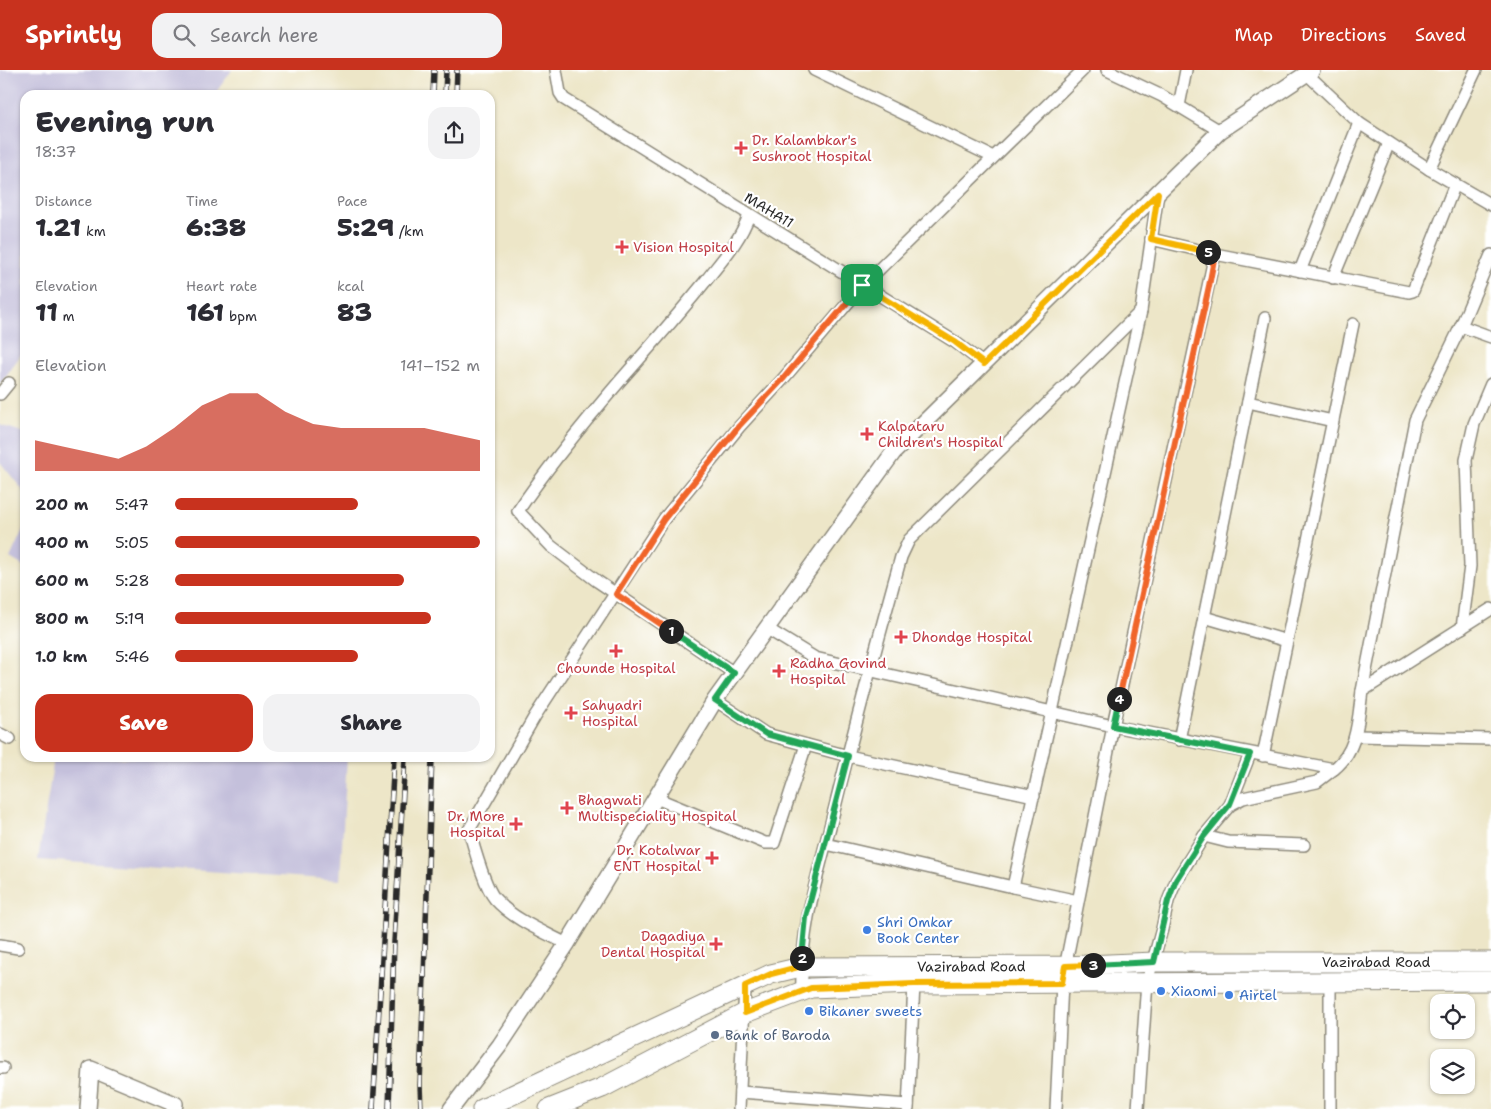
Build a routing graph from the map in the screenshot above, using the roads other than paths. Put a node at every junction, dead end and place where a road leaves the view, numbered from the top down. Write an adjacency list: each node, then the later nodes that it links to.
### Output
1 (556, 70): 17 (street, MAHA11)
2 (814, 70): 12 (street)
3 (1083, 70): 12 (street)
4 (1107, 70): 8 (street)
5 (1186, 70): 8 (street)
6 (1476, 70): 13 (street)
7 (1309, 72): 9 (street); 10 (street)
8 (1179, 106): 10 (street)
9 (1359, 123): 11 (street); 21 (street)
10 (1220, 131): 15 (street)
11 (1389, 143): 13 (street); 22 (street)
12 (993, 157): 23 (street)
13 (1429, 169): 14 (street)
14 (1455, 184): 16 (street); 22 (street)
15 (1158, 193): 18 (street); 29 (street)
16 (1491, 205)
17 (749, 215): 23 (street, MAHA11); 35 (street)
18 (1151, 239): 19 (street); 24 (street)
19 (1215, 254): 21 (street); 46 (street)
20 (1491, 255): 27 (street)
21 (1300, 271): 22 (street)
22 (1333, 278)
23 (862, 285): 29 (street, MAHA11); 35 (street)
24 (1141, 311): 41 (street); 45 (street)
25 (1265, 318): 33 (street)
26 (1353, 324): 34 (street)
27 (1461, 326): 28 (street); 43 (street)
28 (1491, 337)
29 (984, 364): 38 (street)
30 (9, 383): 32 (street)
31 (1491, 384): 39 (street)
32 (0, 394)
33 (1248, 402): 34 (street); 37 (street)
34 (1333, 421): 40 (street)
35 (616, 594): 42 (street); 63 (street)
36 (1491, 609): 39 (street)
37 (1204, 618): 40 (street); 49 (street)
38 (766, 628): 41 (street); 42 (street)
39 (1462, 628): 43 (street)
40 (1287, 641): 53 (street)
41 (869, 671): 45 (street); 52 (street)
42 (734, 673): 44 (street)
43 (1362, 691): 47 (street)
44 (715, 700): 50 (street); 56 (street)
45 (1053, 713): 46 (street); 55 (street)
46 (1113, 726): 49 (street); 62 (street)
47 (1356, 736): 48 (street); 54 (street)
48 (1491, 739)
49 (1179, 740): 51 (street)
50 (806, 745): 52 (street); 56 (street)
51 (1250, 754): 53 (street); 57 (street)
52 (848, 756): 55 (street); 59 (street)
53 (1263, 756): 54 (street)
54 (1334, 769): 57 (street)
55 (1034, 796): 61 (street)
56 (656, 798): 63 (street)
57 (1230, 804): 58 (street)
58 (1204, 836): 60 (street); 66 (street)
59 (826, 844): 61 (street); 68 (street)
60 (1304, 845)
61 (1013, 887): 62 (street)
62 (1078, 900): 69 (street)
63 (567, 944): 81 (street)
64 (0, 945): 65 (street)
65 (18, 948)
66 (1154, 962): 67 (main road, Vazirabad Road); 69 (main road, Vazirabad Road); 71 (street)
67 (1491, 962)
68 (802, 966): 69 (main road, Vazirabad Road); 74 (main road, Vazirabad Road); 75 (street)
69 (1063, 974): 71 (main road, Vazirabad Road); 73 (main road, Vazirabad Road); 85 (street)
70 (1491, 981): 72 (main road, Vazirabad Road)
71 (1147, 982): 72 (main road, Vazirabad Road); 86 (street)
72 (1330, 982): 87 (street)
73 (914, 984): 75 (main road, Vazirabad Road); 78 (street)
74 (745, 986): 76 (street); 82 (main road, Vazirabad Road)
75 (802, 990): 76 (main road, Vazirabad Road)
76 (745, 1013): 77 (street); 83 (main road, Vazirabad Road)
77 (740, 1092): 78 (street); 84 (street)
78 (908, 1107)
79 (88, 1109): 80 (street)
80 (174, 1109)
81 (451, 1109)
82 (482, 1109)
83 (549, 1109)
84 (739, 1109)
85 (1056, 1109)
86 (1138, 1109)
87 (1330, 1109)

